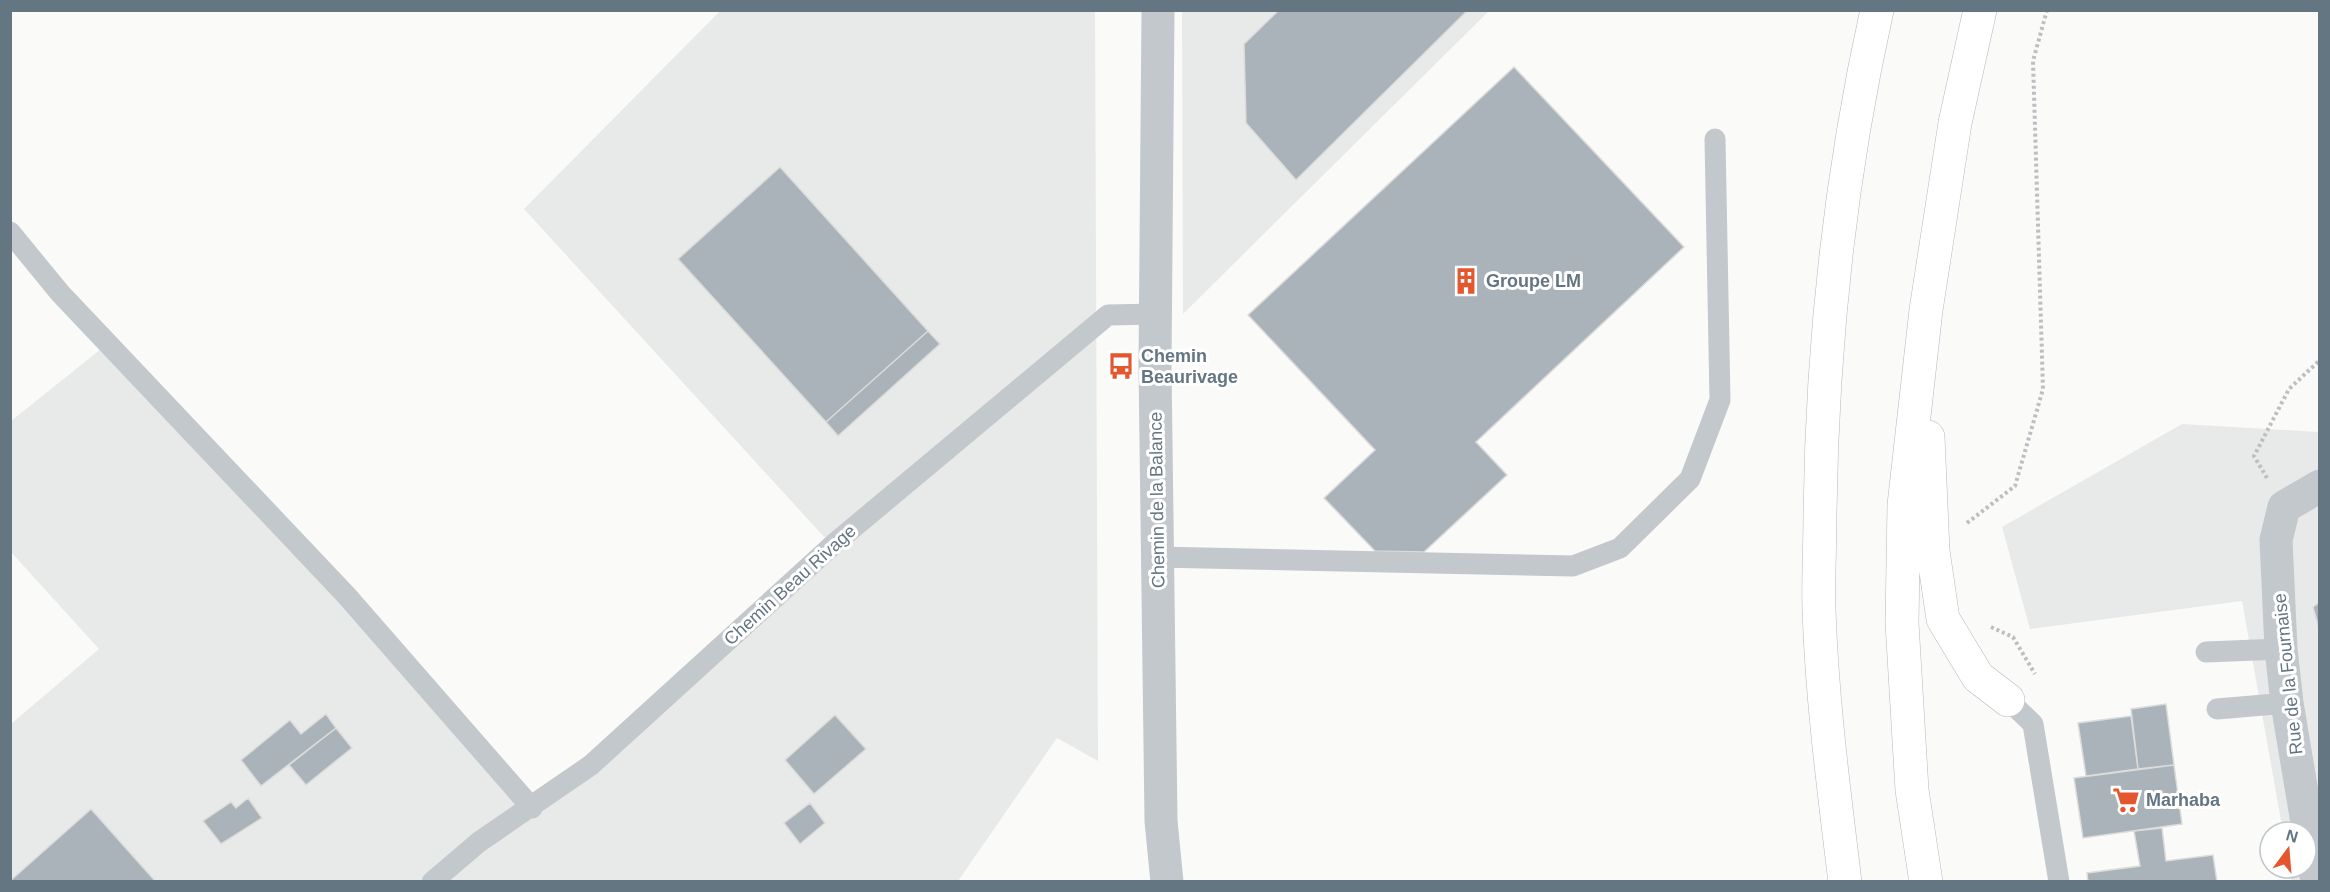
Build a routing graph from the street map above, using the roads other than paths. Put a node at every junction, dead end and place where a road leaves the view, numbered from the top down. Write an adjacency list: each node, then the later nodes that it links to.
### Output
1 (1158, 10): 7 (street, Chemin de la Balance)
2 (1877, 10): 18 (highway)
3 (1980, 10): 6 (highway)
4 (1715, 140): 9 (lane)
5 (10, 232): 15 (lane)
6 (1926, 310): 12 (highway); 19 (highway)
7 (1156, 314): 9 (street, Chemin de la Balance); 15 (lane, Chemin Beau Rivage)
8 (2319, 486): 10 (street, Rue de la Fournaise)
9 (1157, 557): 17 (street, Chemin de la Balance)
10 (2281, 649): 11 (lane); 13 (street, Rue de la Fournaise)
11 (2206, 652)
12 (2008, 700): 20 (lane)
13 (2287, 703): 14 (lane); 21 (street, Rue de la Fournaise)
14 (2217, 709)
15 (532, 808): 16 (lane, Chemin Beau Rivage)
16 (432, 882)
17 (1167, 882)
18 (1845, 882)
19 (1926, 882)
20 (2059, 882)
21 (2317, 882)

